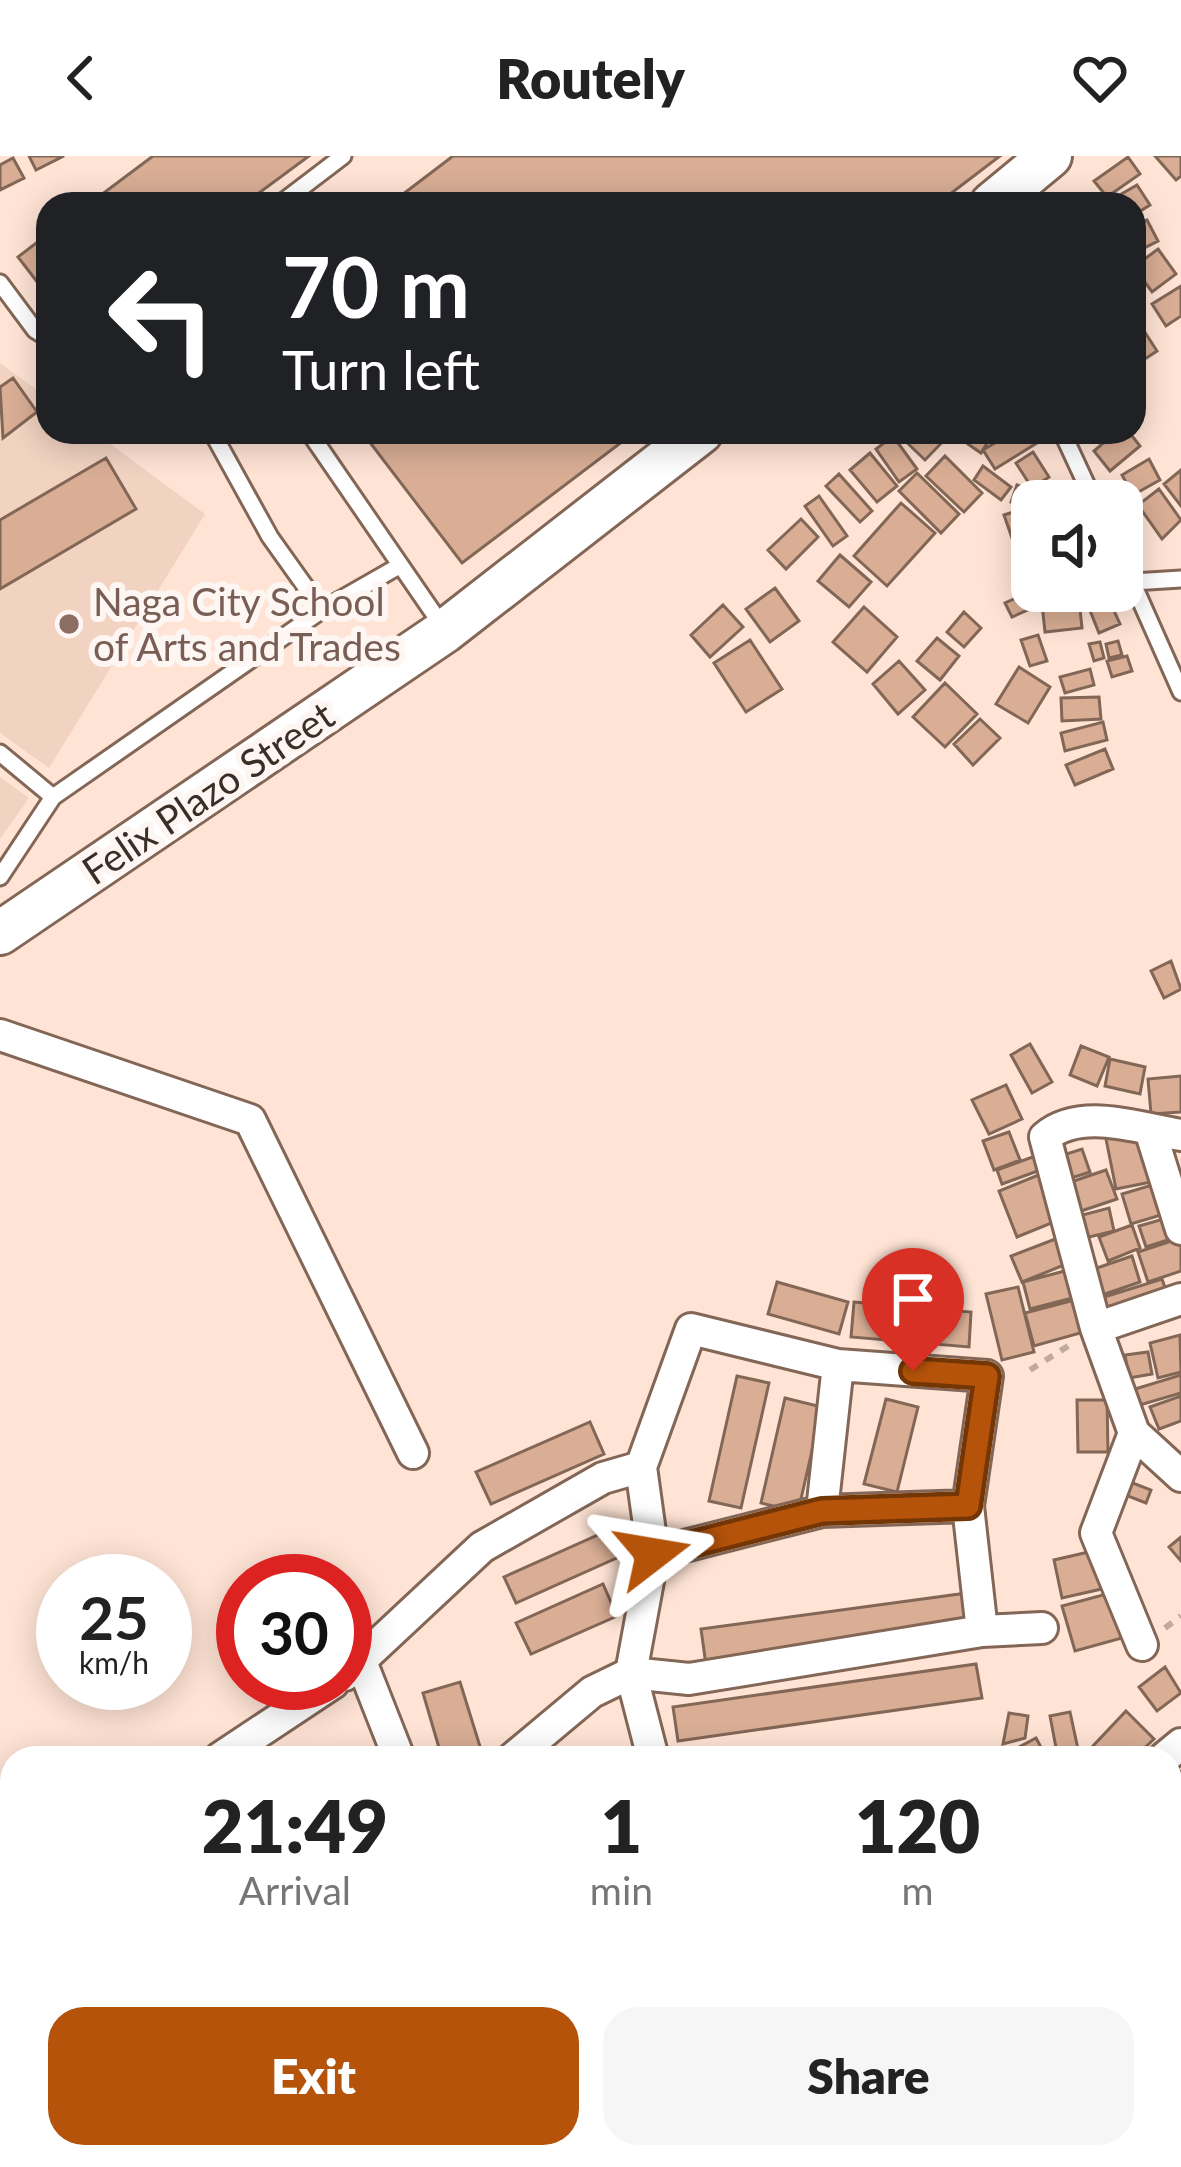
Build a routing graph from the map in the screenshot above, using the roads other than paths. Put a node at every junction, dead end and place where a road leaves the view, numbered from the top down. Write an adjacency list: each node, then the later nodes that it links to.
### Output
1 (343, 156): 3 (lane)
2 (1050, 156): 4 (main road)
3 (296, 192)
4 (1006, 192)
5 (0, 283): 6 (lane)
6 (36, 331)
7 (219, 444): 16 (lane)
8 (317, 444): 12 (lane)
9 (686, 444): 17 (main road, Felix Plazo Street)
10 (1067, 444): 11 (lane)
11 (1084, 480)
12 (398, 566): 16 (lane); 17 (lane)
13 (1181, 580): 14 (lane)
14 (1143, 582)
15 (1143, 604): 18 (lane)
16 (322, 610): 20 (lane)
17 (445, 631): 22 (main road, Felix Plazo Street)
18 (1179, 682)
19 (0, 753): 20 (lane)
20 (53, 797): 21 (lane)
21 (0, 877)
22 (0, 933)
23 (0, 1035): 31 (street)
24 (1150, 1130): 25 (street); 26 (street); 28 (street)
25 (1181, 1135)
26 (1181, 1229)
27 (1181, 1299): 28 (street)
28 (1096, 1328): 30 (street)
29 (838, 1365): 32 (street); 34 (street); 35 (street)
30 (1134, 1433): 33 (street); 39 (street)
31 (412, 1453)
32 (641, 1467): 36 (street); 40 (street)
33 (1181, 1476)
34 (968, 1506): 35 (street); 38 (street)
35 (822, 1511): 36 (street)
36 (653, 1554): 41 (street)
37 (1042, 1628): 38 (street)
38 (982, 1631): 41 (street)
39 (1142, 1645)
40 (372, 1652)
41 (631, 1672): 46 (street); 47 (street)
42 (372, 1706): 45 (street)
43 (294, 1710): 44 (street)
44 (242, 1746)
45 (393, 1746)
46 (527, 1746)
47 (650, 1746)

